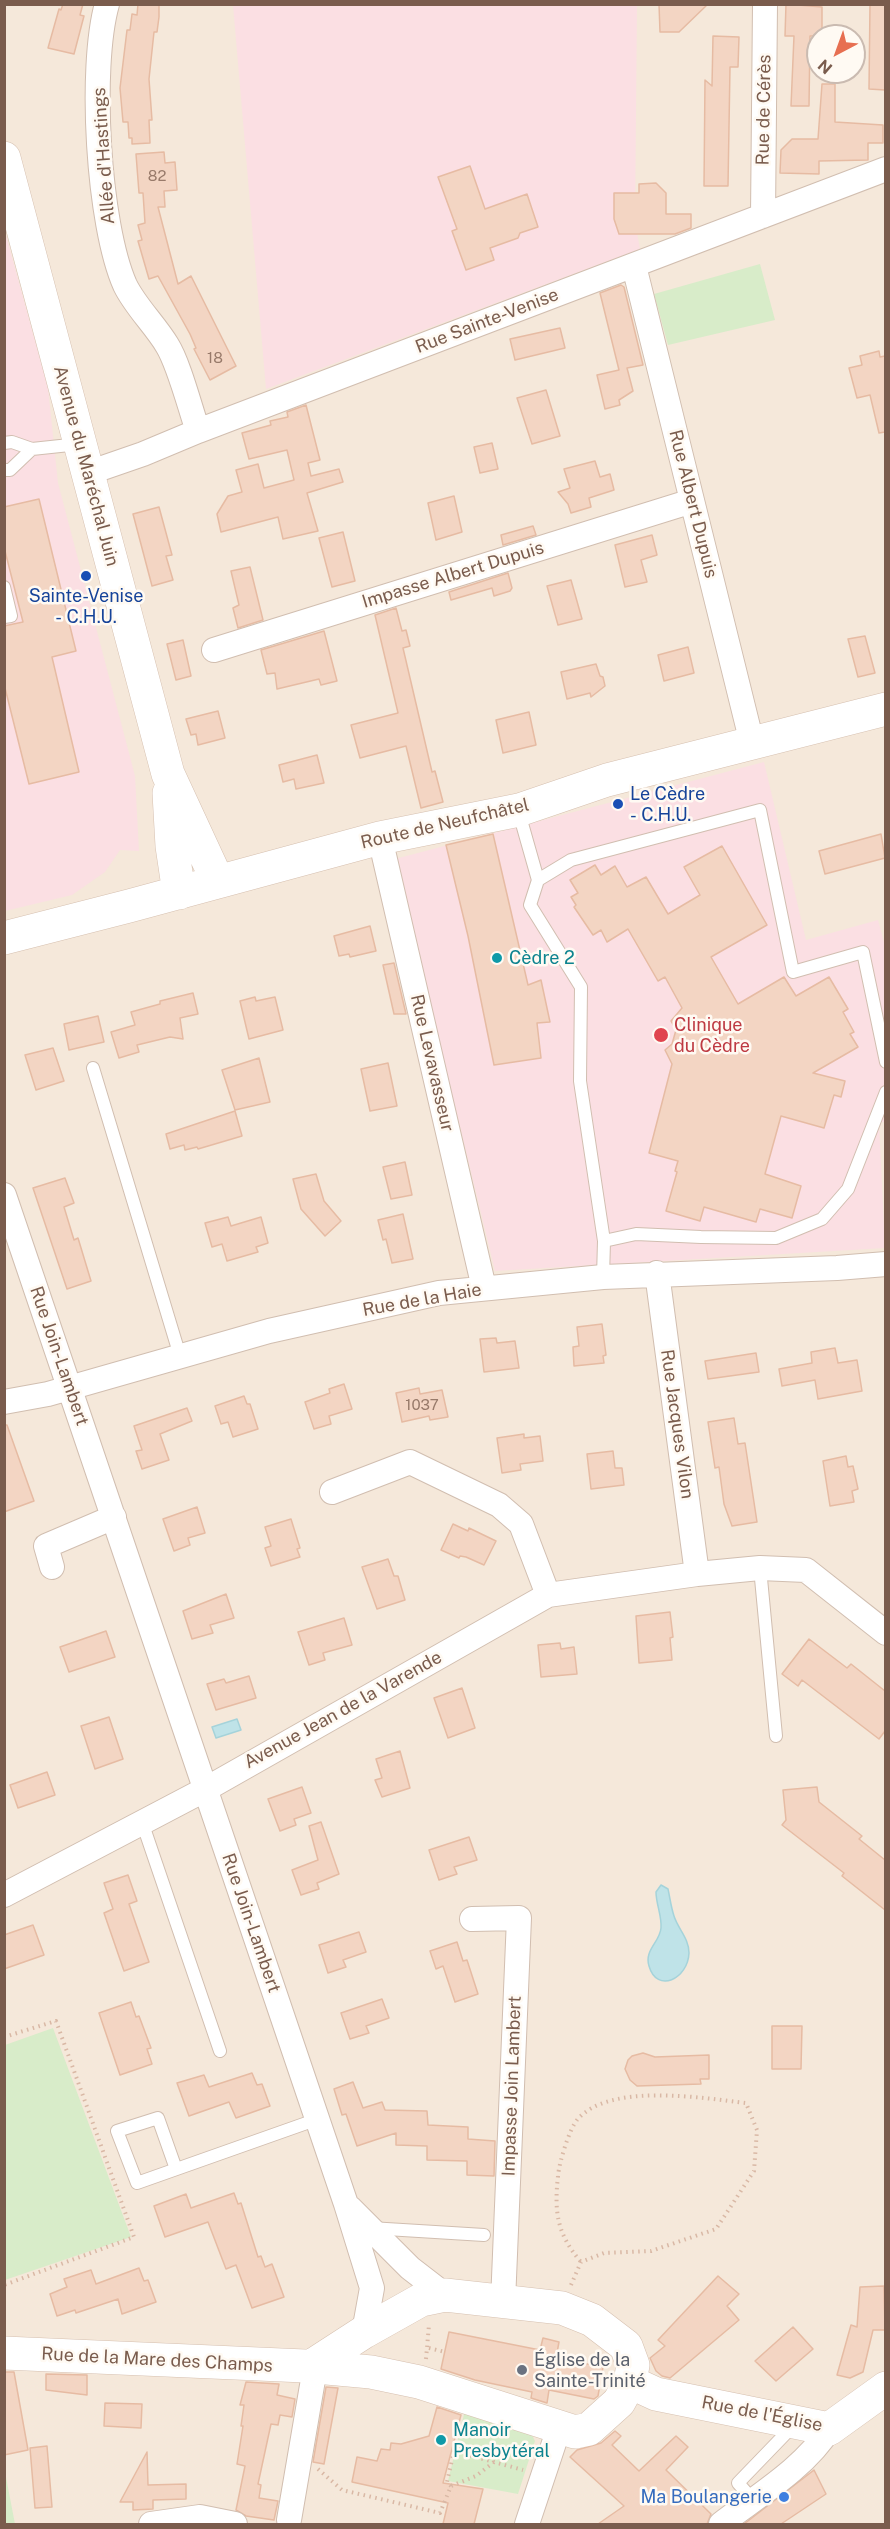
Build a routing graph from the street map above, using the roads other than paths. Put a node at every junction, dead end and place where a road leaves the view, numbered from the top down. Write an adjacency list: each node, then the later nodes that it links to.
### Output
1 (107, 4): 7 (street, Allée d'Hastings)
2 (765, 4): 5 (street, Rue de Cérès)
3 (4, 159): 10 (street, Avenue du Maréchal Juin)
4 (885, 169): 5 (street, Rue Sainte-Venise)
5 (763, 216): 6 (street, Rue Sainte-Venise)
6 (634, 266): 7 (street, Rue Sainte-Venise); 12 (street, Rue Albert Dupuis)
7 (198, 431): 10 (street, Rue Sainte-Venise)
8 (4, 443): 9 (lane)
9 (32, 449): 10 (lane); 11 (lane)
10 (84, 459): 18 (street, Avenue du Maréchal Juin)
11 (4, 470)
12 (692, 501): 15 (street, Impasse Albert Dupuis); 17 (street, Rue Albert Dupuis)
13 (4, 587): 14 (lane)
14 (4, 617)
15 (214, 650)
16 (885, 709): 17 (street, Route de Neufchâtel)
17 (752, 743): 19 (street, Route de Neufchâtel)
18 (168, 774): 22 (street, Avenue du Maréchal Juin); 23 (street, Avenue du Maréchal Juin)
19 (519, 810): 20 (street, Route de Neufchâtel); 21 (lane)
20 (380, 838): 22 (street, Route de Neufchâtel); 33 (street, Rue Levavasseur)
21 (538, 880): 25 (lane); 29 (lane)
22 (218, 882): 23 (street, Route de Neufchâtel)
23 (179, 893): 24 (street, Route de Neufchâtel)
24 (4, 938)
25 (885, 1062)
26 (93, 1068): 34 (lane)
27 (885, 1092): 29 (lane)
28 (4, 1195): 35 (street, Rue Join-Lambert)
29 (604, 1241): 32 (lane)
30 (885, 1264): 31 (street, Rue de la Haie)
31 (657, 1273): 32 (street, Rue de la Haie); 41 (street, Rue Jacques Vilon)
32 (603, 1277): 33 (street, Rue de la Haie)
33 (484, 1288): 34 (street, Rue de la Haie)
34 (180, 1356): 35 (street, Rue de la Haie)
35 (70, 1387): 36 (street, Rue de la Haie); 38 (street, Rue Join-Lambert)
36 (4, 1402)
37 (332, 1492): 42 (street)
38 (114, 1517): 39 (street); 45 (street, Rue Join-Lambert)
39 (52, 1567)
40 (760, 1568): 41 (street, Avenue Jean de la Varende); 43 (street, Avenue Jean de la Varende); 44 (lane)
41 (697, 1574): 42 (street, Avenue Jean de la Varende)
42 (548, 1595): 45 (street, Avenue Jean de la Varende)
43 (885, 1633)
44 (776, 1736)
45 (206, 1789): 46 (street, Avenue Jean de la Varende); 50 (street, Rue Join-Lambert)
46 (142, 1822): 47 (street, Avenue Jean de la Varende); 49 (lane)
47 (4, 1895)
48 (472, 1919): 55 (street, Impasse Join Lambert)
49 (220, 2050)
50 (318, 2119): 51 (lane); 52 (street, Rue Join-Lambert)
51 (176, 2169): 51 (lane)
52 (361, 2229): 53 (lane); 54 (street); 56 (street, Rue Join-Lambert)
53 (484, 2235)
54 (433, 2298): 55 (street); 56 (street)
55 (503, 2302): 60 (street)
56 (364, 2332): 58 (street); 59 (street)
57 (4, 2353): 58 (street, Rue de la Mare des Champs)
58 (313, 2367): 59 (street, Rue de la Mare des Champs); 66 (street)
59 (371, 2372): 63 (street, Rue de la Mare des Champs)
60 (630, 2382): 62 (street, Rue de l'Église); 63 (street, Rue de la Mare des Champs)
61 (885, 2388): 64 (street, Rue de l'Église)
62 (796, 2422): 64 (street, Rue de l'Église); 65 (lane)
63 (559, 2428): 70 (street)
64 (829, 2429): 65 (street)
65 (753, 2500): 71 (street)
66 (289, 2520)
67 (177, 2522): 68 (street); 69 (street)
68 (151, 2524)
69 (235, 2524)
70 (527, 2524)
71 (721, 2524)

